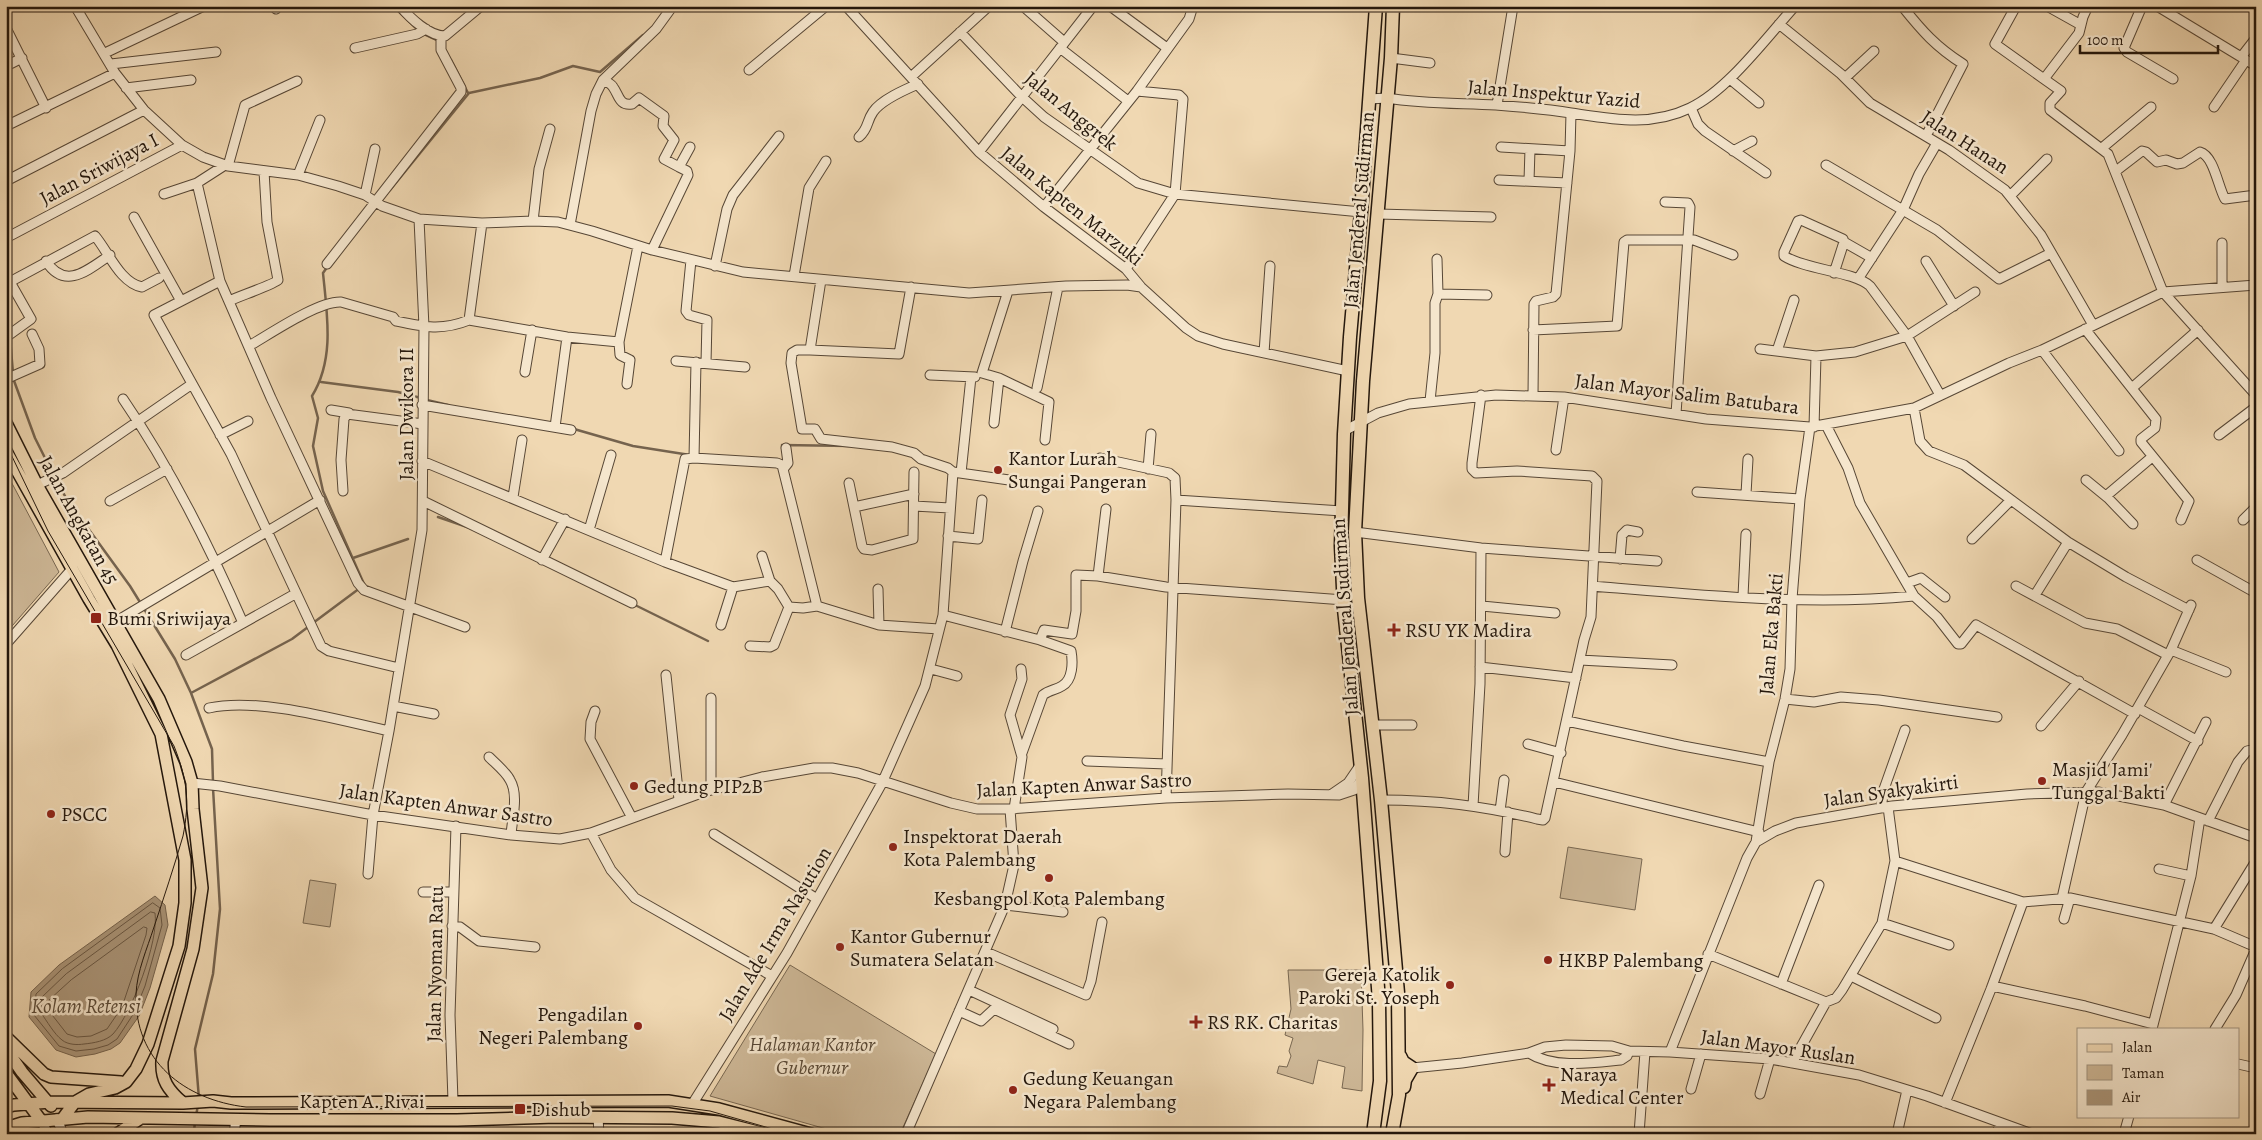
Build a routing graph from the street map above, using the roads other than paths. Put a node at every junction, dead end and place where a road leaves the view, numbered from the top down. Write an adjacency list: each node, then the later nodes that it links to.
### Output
1 (75, 6): 24 (street)
2 (87, 6): 24 (street)
3 (204, 6): 37 (street)
4 (400, 6): 28 (street)
5 (481, 6): 31 (street)
6 (677, 6): 52 (street)
7 (826, 6): 45 (street)
8 (846, 6): 47 (street, Jalan Kapten Marzuki)
9 (989, 6): 29 (street)
10 (1023, 6): 32 (street)
11 (1093, 6): 32 (street)
12 (1110, 6): 34 (street)
13 (1193, 6): 34 (street)
14 (1376, 6): 60 (highway, Jalan Jenderal Sudirman)
15 (1393, 6): 39 (highway, Jalan Jenderal Sudirman)
16 (1514, 6): 63 (street)
17 (1795, 6): 25 (street, Jalan Inspektur Yazid)
18 (1902, 6): 74 (street)
19 (2016, 6): 50 (street)
20 (2048, 6): 26 (street)
21 (2088, 6): 26 (street)
22 (2142, 6): 53 (street)
23 (2157, 6): 40 (street)
24 (82, 16): 37 (street)
25 (1779, 24): 48 (street, Jalan Inspektur Yazid); 49 (street, Jalan Hanan)
26 (2081, 25): 50 (street)
27 (6, 28): 38 (street)
28 (422, 31): 31 (street); 33 (street)
29 (960, 32): 47 (street); 58 (street, Jalan Anggrek)
30 (2256, 38): 40 (street)
31 (440, 40): 108 (street)
32 (1062, 45): 58 (street); 61 (street)
33 (355, 48)
34 (1167, 48): 57 (street)
35 (1874, 51): 49 (street)
36 (216, 52): 42 (street)
37 (105, 53): 42 (street)
38 (22, 58): 43 (street); 66 (street)
39 (1391, 58): 41 (street); 59 (highway, Jalan Jenderal Sudirman)
40 (2244, 58): 44 (street); 65 (street)
41 (1430, 62)
42 (111, 64): 46 (street)
43 (6, 66)
44 (2256, 66)
45 (749, 70)
46 (115, 73): 56 (street); 66 (street)
47 (911, 77): 55 (street, Jalan Kapten Marzuki)
48 (1730, 78): 62 (street); 67 (street, Jalan Inspektur Yazid)
49 (1845, 78): 74 (street, Jalan Hanan)
50 (2044, 79): 81 (street)
51 (191, 80): 56 (street)
52 (603, 80): 92 (street); 118 (street)
53 (2173, 80)
54 (297, 81): 90 (street)
55 (918, 84): 75 (street); 87 (street, Jalan Kapten Marzuki)
56 (126, 88): 68 (street)
57 (1137, 91): 61 (street); 103 (street)
58 (1021, 96): 83 (street, Jalan Anggrek); 87 (street)
59 (1387, 98): 60 (street, Jalan Inspektur Yazid); 63 (street, Jalan Inspektur Yazid); 112 (highway, Jalan Jenderal Sudirman)
60 (1369, 99): 111 (highway, Jalan Jenderal Sudirman)
61 (1128, 101): 83 (street)
62 (1759, 103)
63 (1497, 105): 69 (street, Jalan Inspektur Yazid)
64 (2151, 107): 81 (street)
65 (2214, 107)
66 (46, 108): 71 (street)
67 (1690, 108): 69 (street, Jalan Inspektur Yazid); 86 (street)
68 (144, 110): 78 (street); 98 (street)
69 (1571, 113): 85 (street)
70 (320, 120): 96 (street)
71 (6, 126)
72 (550, 129): 116 (street)
73 (779, 136): 134 (street)
74 (1926, 136): 77 (street, Jalan Hanan)
75 (859, 137)
76 (1752, 141): 86 (street)
77 (1937, 143): 106 (street, Jalan Hanan); 110 (street)
78 (182, 145): 90 (street); 119 (street, Jalan Sriwijaya I)
79 (690, 147): 92 (street)
80 (1501, 147): 84 (street)
81 (2102, 148): 93 (street)
82 (375, 149): 104 (street)
83 (1089, 149): 103 (street, Jalan Anggrek); 109 (street)
84 (1530, 149): 85 (street); 100 (street)
85 (1570, 151): 101 (street)
86 (1733, 151): 95 (street)
87 (979, 152): 109 (street, Jalan Kapten Marzuki)
88 (2047, 159): 106 (street)
89 (826, 161): 138 (street)
90 (226, 165): 94 (street); 99 (street)
91 (1826, 165): 110 (street)
92 (679, 167): 124 (street)
93 (2116, 171): 105 (street); 151 (street)
94 (264, 172): 96 (street); 156 (street)
95 (1766, 173)
96 (298, 175): 104 (street)
97 (1499, 180): 100 (street)
98 (6, 181)
99 (197, 182): 102 (street); 142 (street)
100 (1529, 182): 101 (street)
101 (1567, 183): 162 (street)
102 (164, 194)
103 (1175, 194): 111 (street, Jalan Anggrek); 136 (street)
104 (365, 195): 108 (street)
105 (2256, 195)
106 (2010, 196): 125 (street, Jalan Hanan)
107 (1665, 202): 120 (street)
108 (378, 204): 115 (street); 133 (street)
109 (1044, 207): 136 (street, Jalan Kapten Marzuki)
110 (1903, 210): 125 (street); 128 (street)
111 (1361, 212): 112 (highway); 180 (highway, Jalan Jenderal Sudirman)
112 (1378, 214): 114 (street); 207 (highway, Jalan Jenderal Sudirman)
113 (134, 217): 155 (street)
114 (1491, 217)
115 (419, 219): 117 (street); 159 (street, Jalan Dwikora II)
116 (533, 221): 117 (street); 118 (street)
117 (482, 223): 158 (street)
118 (570, 225): 123 (street)
119 (6, 238)
120 (1688, 240): 127 (street); 162 (street); 203 (street)
121 (1844, 242): 128 (street); 137 (street); 137 (street)
122 (2222, 243): 148 (street)
123 (638, 246): 124 (street); 168 (street)
124 (652, 250): 130 (street)
125 (2052, 253): 160 (street, Jalan Hanan)
126 (110, 255): 132 (street); 132 (street); 139 (street)
127 (1733, 256)
128 (1872, 258): 140 (street)
129 (1437, 259): 152 (street)
130 (691, 260): 134 (street); 178 (street)
131 (1926, 261): 157 (street)
132 (46, 262): 143 (street)
133 (327, 264)
134 (714, 266): 138 (street)
135 (1270, 266): 174 (street)
136 (1126, 269): 147 (street, Jalan Kapten Marzuki)
137 (1834, 273): 140 (street)
138 (794, 276): 141 (street)
139 (159, 278)
140 (1858, 279): 166 (street)
141 (821, 280): 146 (street); 171 (street)
142 (220, 281): 155 (street); 156 (street)
143 (8, 283): 165 (street)
144 (2256, 285): 148 (street, Jalan Mayor Salim Batubara)
145 (1058, 286): 147 (street); 149 (street); 189 (street)
146 (911, 287): 149 (street); 171 (street)
147 (1141, 287): 174 (street, Jalan Kapten Marzuki)
148 (2222, 287): 151 (street, Jalan Mayor Salim Batubara)
149 (1008, 292): 182 (street)
150 (1976, 292): 157 (street)
151 (2163, 292): 160 (street, Jalan Mayor Salim Batubara); 163 (street)
152 (1438, 294): 153 (street); 198 (street)
153 (1487, 295)
154 (1794, 300): 173 (street)
155 (180, 301): 187 (street)
156 (229, 301): 169 (street)
157 (1954, 306): 166 (street)
158 (469, 320): 159 (street); 161 (street)
159 (424, 327): 169 (street); 197 (street, Jalan Dwikora II)
160 (2089, 327): 172 (street, Jalan Mayor Salim Batubara); 190 (street, Jalan Hanan)
161 (532, 330): 167 (street); 181 (street)
162 (1533, 330): 193 (street)
163 (2198, 330): 190 (street); 194 (street)
164 (32, 334): 184 (street)
165 (9, 335)
166 (1907, 336): 175 (street); 191 (street)
167 (567, 337): 168 (street); 210 (street)
168 (619, 342): 188 (street)
169 (249, 346): 247 (street)
170 (1760, 349): 173 (street)
171 (810, 350): 235 (street)
172 (2042, 350): 191 (street, Jalan Mayor Salim Batubara); 223 (street)
173 (1777, 351): 175 (street)
174 (1264, 352): 180 (street, Jalan Kapten Marzuki)
175 (1816, 356): 212 (street, Jalan Eka Bakti)
176 (676, 361): 177 (street)
177 (696, 362): 178 (street); 225 (street)
178 (706, 363): 179 (street)
179 (745, 367)
180 (1348, 371): 214 (highway, Jalan Jenderal Sudirman)
181 (526, 372)
182 (982, 373): 185 (street); 186 (street)
183 (930, 375): 185 (street)
184 (9, 378)
185 (971, 378): 235 (street, Jalan Ade Irma Nasution)
186 (999, 378): 208 (street); 219 (street)
187 (192, 384): 204 (street); 216 (street)
188 (627, 384)
189 (1037, 388)
190 (2132, 388): 226 (street, Jalan Hanan)
191 (1940, 394): 200 (street, Jalan Mayor Salim Batubara)
192 (1481, 395): 193 (street, Jalan Mayor Salim Batubara); 198 (street, Jalan Mayor Salim Batubara); 273 (street)
193 (1532, 395): 195 (street, Jalan Mayor Salim Batubara)
194 (2256, 396)
195 (1564, 397): 203 (street, Jalan Mayor Salim Batubara); 222 (street)
196 (123, 399): 204 (street)
197 (422, 400): 209 (street, Jalan Dwikora II); 210 (street)
198 (1430, 401): 207 (street, Jalan Mayor Salim Batubara)
199 (2256, 407): 217 (street)
200 (1914, 408): 211 (street, Jalan Mayor Salim Batubara); 250 (street)
201 (331, 410): 202 (street)
202 (349, 413): 209 (street); 240 (street)
203 (1676, 414): 212 (street, Jalan Mayor Salim Batubara)
204 (138, 420): 232 (street); 239 (street)
205 (248, 420): 216 (street)
206 (6, 422): 227 (main road, Jalan Angkatan 45)
207 (1361, 422): 214 (street, Jalan Mayor Salim Batubara); 266 (highway, Jalan Jenderal Sudirman)
208 (994, 423)
209 (423, 424): 230 (street, Jalan Dwikora II)
210 (555, 426): 213 (street)
211 (1826, 426): 212 (street, Jalan Mayor Salim Batubara); 284 (street)
212 (1812, 427): 246 (street, Jalan Eka Bakti)
213 (571, 430)
214 (1344, 431): 259 (highway, Jalan Jenderal Sudirman)
215 (1151, 434): 233 (street)
216 (220, 435): 265 (street)
217 (2220, 435)
218 (522, 440): 245 (street)
219 (1045, 440)
220 (786, 448): 231 (street)
221 (6, 450): 227 (main road); 281 (main road)
222 (1556, 450)
223 (2119, 450)
224 (611, 454): 264 (street)
225 (694, 455): 231 (street); 280 (street)
226 (2152, 457): 244 (street); 261 (street)
227 (23, 458): 239 (main road, Jalan Angkatan 45)
228 (1100, 458): 233 (street)
229 (1748, 459): 243 (street)
230 (422, 461): 245 (street); 252 (street, Jalan Dwikora II)
231 (784, 468): 299 (street)
232 (167, 469): 251 (street); 279 (street)
233 (1148, 469): 249 (street)
234 (914, 472): 242 (street)
235 (957, 473): 237 (street); 256 (street, Jalan Ade Irma Nasution)
236 (2086, 480): 244 (street)
237 (1016, 481)
238 (849, 483): 253 (street)
239 (37, 485): 305 (main road, Jalan Angkatan 45)
240 (343, 491)
241 (1697, 492): 243 (street)
242 (914, 494): 253 (street); 254 (street)
243 (1746, 494): 246 (street)
244 (2106, 496): 263 (street)
245 (512, 497): 260 (street)
246 (1800, 499): 296 (street, Jalan Eka Bakti)
247 (320, 500): 265 (street); 302 (street)
248 (982, 500): 269 (street)
249 (1176, 500): 259 (street); 288 (street)
250 (2010, 500): 270 (street); 271 (street)
251 (110, 501)
252 (423, 501): 276 (street); 302 (street, Jalan Dwikora II)
253 (854, 506): 254 (street)
254 (914, 506): 256 (street)
255 (2256, 507): 262 (street)
256 (950, 508): 269 (street, Jalan Ade Irma Nasution)
257 (1106, 509): 282 (street)
258 (1038, 511): 311 (street)
259 (1342, 511): 297 (highway, Jalan Jenderal Sudirman)
260 (565, 519): 264 (street); 276 (street)
261 (2181, 520)
262 (2243, 520)
263 (2133, 524)
264 (589, 530): 280 (street)
265 (268, 531): 279 (street); 291 (street)
266 (1355, 532): 272 (street); 338 (highway, Jalan Jenderal Sudirman)
267 (1638, 532): 275 (street)
268 (1746, 534): 293 (street)
269 (948, 536): 304 (street, Jalan Ade Irma Nasution)
270 (1972, 539)
271 (2068, 542): 292 (street); 315 (street)
272 (1481, 548): 273 (street); 300 (street)
273 (1594, 555): 275 (street); 285 (street)
274 (762, 556): 283 (street)
275 (1620, 558): 278 (street)
276 (542, 560): 298 (street)
277 (2197, 560): 290 (street)
278 (1657, 561)
279 (216, 562): 305 (street); 306 (street)
280 (665, 562): 287 (street)
281 (72, 570): 313 (street); 392 (main road)
282 (1098, 576): 288 (street); 312 (street)
283 (770, 581): 287 (street); 301 (street)
284 (1907, 583): 294 (street); 295 (street)
285 (1593, 586): 293 (street); 317 (street)
286 (2016, 586): 292 (street)
287 (733, 587): 307 (street)
288 (1173, 587): 297 (street); 351 (street)
289 (878, 589): 308 (street)
290 (2256, 593)
291 (295, 594): 306 (street); 320 (street)
292 (2035, 595): 315 (street)
293 (1743, 596): 296 (street)
294 (1914, 596): 296 (street); 327 (street)
295 (1946, 597)
296 (1792, 599): 329 (street, Jalan Eka Bakti)
297 (1344, 600): 352 (highway, Jalan Jenderal Sudirman)
298 (632, 603)
299 (817, 606): 301 (street); 308 (street)
300 (1482, 606): 303 (street); 319 (street)
301 (789, 607): 314 (street)
302 (409, 608): 309 (street); 320 (street, Jalan Dwikora II)
303 (1555, 613)
304 (943, 615): 310 (street, Jalan Ade Irma Nasution); 311 (street)
305 (115, 622): 358 (main road, Jalan Angkatan 45)
306 (243, 623): 316 (street)
307 (721, 625)
308 (879, 625): 310 (street)
309 (466, 627)
310 (939, 629): 321 (street, Jalan Ade Irma Nasution)
311 (1005, 632): 312 (street)
312 (1040, 640): 346 (street)
313 (6, 644)
314 (750, 646)
315 (2170, 653): 323 (street); 333 (street)
316 (186, 655)
317 (1580, 660): 318 (street); 326 (street)
318 (1672, 665)
319 (1480, 667): 326 (street); 366 (street)
320 (399, 668): 330 (street)
321 (931, 669): 325 (street); 355 (street, Jalan Ade Irma Nasution)
322 (1021, 669): 346 (street)
323 (2226, 672)
324 (666, 675): 363 (street)
325 (958, 676)
326 (1576, 678): 336 (street)
327 (2079, 681): 333 (street); 340 (street)
328 (711, 698): 359 (street)
329 (1785, 699): 335 (street); 350 (street, Jalan Eka Bakti)
330 (393, 706): 334 (street); 342 (street)
331 (209, 708): 342 (street)
332 (595, 711): 371 (street)
333 (2136, 711): 343 (street); 360 (street)
334 (434, 714)
335 (1997, 717)
336 (1567, 720): 347 (street); 350 (street)
337 (2206, 722): 343 (street)
338 (1372, 725): 339 (street); 353 (highway, Jalan Jenderal Sudirman)
339 (1412, 725)
340 (2041, 726)
341 (1905, 730): 367 (street)
342 (390, 731): 370 (street)
343 (2198, 741): 365 (street)
344 (1528, 744): 347 (street)
345 (2255, 745): 372 (street)
346 (1022, 753): 368 (street)
347 (1561, 753): 357 (street)
348 (489, 757): 377 (street)
349 (1087, 761): 351 (street)
350 (1769, 762): 374 (street, Jalan Eka Bakti)
351 (1167, 764): 362 (street)
352 (1361, 764): 354 (highway, Jalan Jenderal Sudirman); 361 (street)
353 (1378, 777): 354 (highway); 364 (highway, Jalan Jenderal Sudirman)
354 (1362, 778): 361 (street, Jalan Kapten Anwar Sastro); 469 (highway, Jalan Jenderal Sudirman)
355 (884, 780): 359 (street, Jalan Kapten Anwar Sastro); 368 (street, Jalan Kapten Anwar Sastro); 390 (street, Jalan Ade Irma Nasution)
356 (1504, 780): 369 (street)
357 (1554, 782): 369 (street); 374 (street)
358 (196, 783): 370 (street, Jalan Kapten Anwar Sastro); 404 (main road, Jalan Angkatan 45)
359 (711, 790): 363 (street, Jalan Kapten Anwar Sastro)
360 (2086, 792): 365 (street, Jalan Syakyakirti); 367 (street, Jalan Syakyakirti); 389 (street)
361 (1332, 794): 362 (street, Jalan Kapten Anwar Sastro)
362 (1166, 798): 368 (street, Jalan Kapten Anwar Sastro)
363 (680, 800): 371 (street, Jalan Kapten Anwar Sastro)
364 (1381, 800): 366 (street); 429 (highway, Jalan Jenderal Sudirman)
365 (2164, 805): 372 (street, Jalan Syakyakirti)
366 (1473, 806): 369 (street)
367 (1884, 808): 379 (street, Jalan Syakyakirti); 381 (street)
368 (1012, 809): 393 (street)
369 (1504, 812): 380 (street)
370 (373, 814): 373 (street, Jalan Kapten Anwar Sastro); 384 (street)
371 (632, 818): 375 (street, Jalan Kapten Anwar Sastro)
372 (2204, 820): 378 (street, Jalan Syakyakirti); 385 (street)
373 (456, 826): 377 (street, Jalan Kapten Anwar Sastro); 388 (street, Jalan Nyoman Ratu)
374 (1758, 832): 379 (street, Jalan Eka Bakti)
375 (592, 833): 377 (street, Jalan Kapten Anwar Sastro); 407 (street)
376 (714, 834): 390 (street)
377 (511, 835)
378 (2256, 838)
379 (1756, 842): 406 (street)
380 (1505, 852)
381 (1895, 861): 391 (street); 398 (street)
382 (2256, 862): 400 (street)
383 (2159, 869): 385 (street)
384 (368, 874)
385 (2191, 876): 397 (street)
386 (1819, 886): 409 (street)
387 (423, 892): 388 (street)
388 (453, 892): 399 (street, Jalan Nyoman Ratu)
389 (2066, 898): 391 (street); 395 (street); 397 (street)
390 (817, 899): 407 (street, Jalan Ade Irma Nasution)
391 (2023, 902): 410 (street)
392 (185, 903): 404 (main road); 420 (main road)
393 (1005, 905): 394 (street); 405 (street)
394 (1063, 912)
395 (2064, 920)
396 (1102, 922): 405 (street)
397 (2179, 922): 400 (street); 415 (street)
398 (1882, 923): 401 (street); 408 (street)
399 (452, 926): 402 (street); 442 (street, Jalan Nyoman Ratu)
400 (2214, 929): 403 (street)
401 (1949, 945)
402 (535, 947)
403 (2256, 948): 417 (street)
404 (193, 949): 416 (main road, Jalan Angkatan 45)
405 (986, 952): 411 (street)
406 (1708, 954): 409 (street); 426 (street)
407 (772, 976): 439 (street, Jalan Ade Irma Nasution)
408 (1851, 976): 412 (street); 414 (street)
409 (1781, 984): 412 (street)
410 (1992, 986): 415 (street); 448 (street)
411 (969, 990): 413 (street); 418 (street)
412 (1826, 1002): 432 (street)
413 (959, 1011): 421 (street); 468 (street)
414 (1936, 1018)
415 (2153, 1027)
416 (172, 1028): 420 (main road); 446 (main road, Jalan Angkatan 45)
417 (2216, 1028)
418 (1053, 1030)
419 (6, 1037): 437 (main road)
420 (148, 1044): 437 (main road)
421 (1069, 1044)
422 (1588, 1046): 424 (street, Jalan Mayor Ruslan); 427 (street, Jalan Mayor Ruslan); 431 (street)
423 (6, 1049): 443 (main road)
424 (1629, 1051): 425 (street, Jalan Mayor Ruslan); 431 (street, Jalan Mayor Ruslan)
425 (1645, 1052): 426 (street, Jalan Mayor Ruslan); 472 (street)
426 (1670, 1052): 428 (street, Jalan Mayor Ruslan)
427 (1529, 1053): 431 (street, Jalan Mayor Ruslan); 434 (street, Jalan Mayor Ruslan)
428 (1701, 1054): 430 (street, Jalan Mayor Ruslan); 438 (street)
429 (1400, 1056): 434 (highway); 470 (highway, Jalan Jenderal Sudirman)
430 (1770, 1060): 432 (street, Jalan Mayor Ruslan); 441 (street)
431 (1587, 1062)
432 (1792, 1063): 440 (street, Jalan Mayor Ruslan)
433 (2240, 1064): 435 (street)
434 (1412, 1068): 471 (highway)
435 (2256, 1068)
436 (6, 1073): 445 (main road)
437 (126, 1082): 444 (main road)
438 (1691, 1089)
439 (701, 1090): 447 (street, Jalan Ade Irma Nasution); 450 (street)
440 (1907, 1090): 448 (street, Jalan Mayor Ruslan); 473 (street)
441 (1760, 1094)
442 (453, 1101): 446 (main road, Kapten A. Rivai); 447 (main road, Kapten A. Rivai)
443 (50, 1102): 444 (main road, Kapten A. Rivai); 445 (main road, Kapten A. Rivai); 454 (main road)
444 (75, 1102): 446 (main road, Kapten A. Rivai); 454 (main road)
445 (28, 1103): 449 (main road); 458 (main road)
446 (186, 1103)
447 (693, 1103): 450 (main road, Kapten A. Rivai); 456 (main road)
448 (1945, 1103): 459 (street, Jalan Mayor Ruslan)
449 (6, 1107)
450 (719, 1109): 467 (main road, Kapten A. Rivai)
451 (598, 1117): 455 (main road, Kapten A. Rivai); 456 (main road, Kapten A. Rivai); 465 (street)
452 (141, 1118): 454 (main road, Kapten A. Rivai); 455 (main road, Kapten A. Rivai); 463 (main road)
453 (2128, 1118): 476 (street)
454 (60, 1119): 458 (main road, Kapten A. Rivai); 462 (street)
455 (236, 1119): 464 (street)
456 (688, 1119): 466 (main road, Kapten A. Rivai)
457 (2256, 1121): 477 (street)
458 (42, 1122): 460 (main road, Kapten A. Rivai); 461 (street)
459 (2001, 1123): 474 (street); 475 (street, Jalan Mayor Ruslan)
460 (6, 1128)
461 (48, 1134)
462 (63, 1134)
463 (117, 1134)
464 (234, 1134)
465 (599, 1134)
466 (766, 1134)
467 (811, 1134)
468 (906, 1134)
469 (1373, 1134)
470 (1392, 1134)
471 (1398, 1134)
472 (1639, 1134)
473 (1897, 1134)
474 (1996, 1134)
475 (2032, 1134)
476 (2124, 1134)
477 (2254, 1134)

